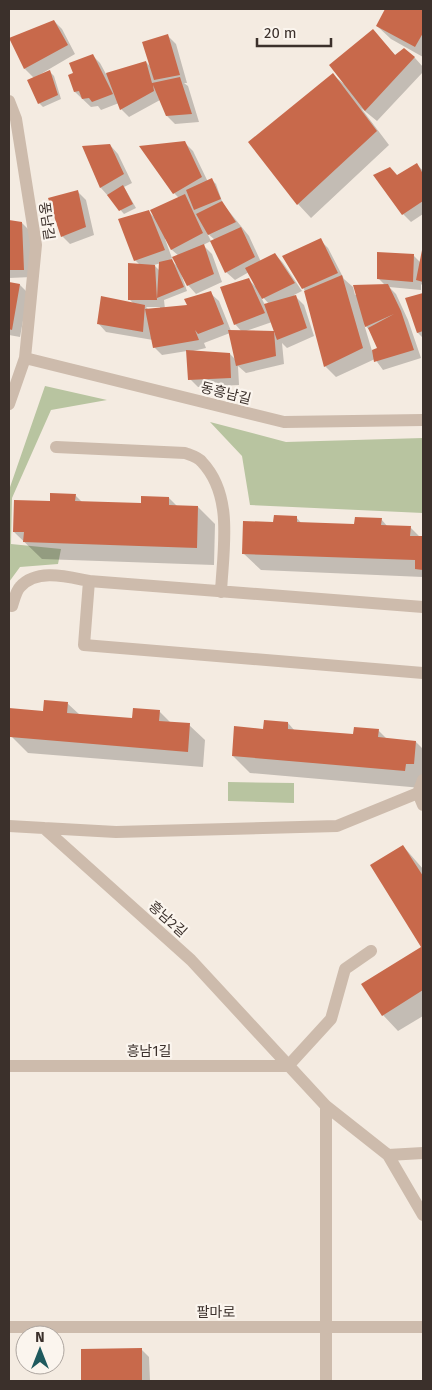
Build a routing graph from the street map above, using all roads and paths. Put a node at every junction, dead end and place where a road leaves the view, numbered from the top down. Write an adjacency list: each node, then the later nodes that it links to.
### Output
1 (9, 101): 2 (street, 풍남길)
2 (13, 120): 3 (street, 풍남길)
3 (26, 358): 4 (street, 풍남길); 5 (street, 동흥남길)
4 (9, 404)
5 (423, 420)
6 (56, 447): 8 (street)
7 (89, 581): 8 (street); 9 (street); 11 (street)
8 (221, 592): 10 (street)
9 (12, 606)
10 (423, 607)
11 (423, 673)
12 (423, 780): 13 (street)
13 (418, 793): 14 (street); 16 (street)
14 (423, 805)
15 (9, 826): 16 (street)
16 (44, 828): 19 (street, 흥남2길)
17 (371, 951): 19 (street)
18 (9, 1066): 19 (street, 흥남1길)
19 (288, 1066): 20 (street, 흥남2길)
20 (326, 1106): 22 (street, 흥남2길); 25 (street)
21 (423, 1153): 22 (street)
22 (388, 1155): 23 (street, 흥남2길)
23 (423, 1215)
24 (9, 1327): 25 (street, 팔마로)
25 (326, 1327): 26 (street, 팔마로); 27 (street)
26 (423, 1327)
27 (326, 1381)

